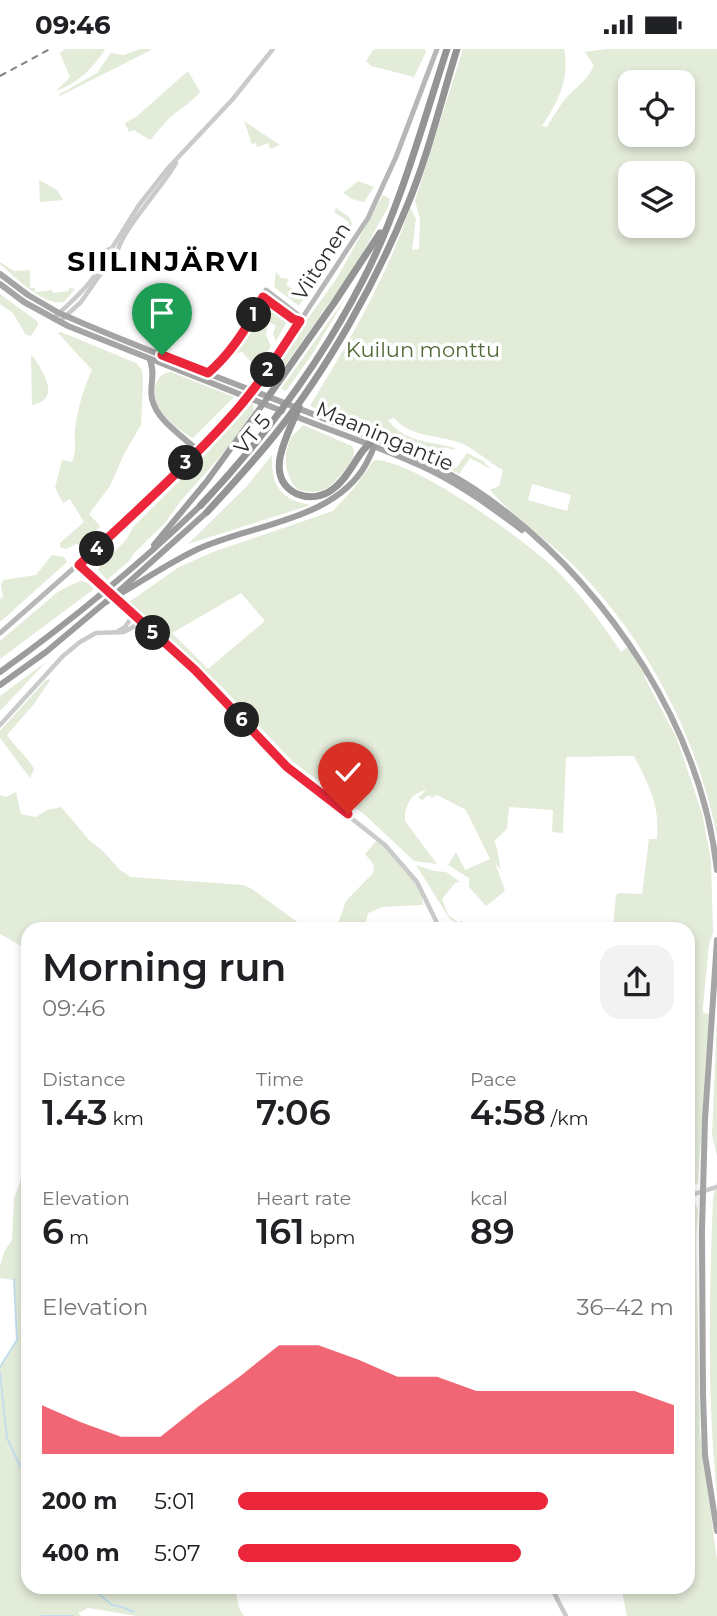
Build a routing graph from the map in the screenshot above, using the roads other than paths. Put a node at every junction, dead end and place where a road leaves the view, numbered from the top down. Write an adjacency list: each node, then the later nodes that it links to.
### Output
1 (273, 49): 6 (street)
2 (437, 49): 16 (main road, Viitonen)
3 (447, 49): 5 (highway, VT 5)
4 (457, 49): 23 (highway, VT 5)
5 (390, 218): 24 (highway); 27 (highway, VT 5)
6 (114, 250): 7 (street); 8 (street)
7 (106, 255): 8 (street); 12 (street)
8 (111, 259): 13 (street)
9 (0, 274): 15 (main road)
10 (0, 284): 15 (main road)
11 (264, 293): 16 (main road); 18 (main road)
12 (80, 295): 13 (street); 15 (street)
13 (81, 302): 14 (street)
14 (66, 317): 15 (main road); 20 (main road)
15 (57, 318): 17 (main road)
16 (300, 321): 26 (main road, Viitonen)
17 (150, 359): 19 (main road); 22 (main road)
18 (224, 359): 20 (main road); 21 (main road)
19 (169, 367): 22 (main road); 24 (main road)
20 (208, 373): 21 (main road)
21 (224, 380): 24 (main road)
22 (153, 381): 26 (main road)
23 (305, 395): 25 (highway); 27 (highway, VT 5)
24 (268, 402): 25 (main road, Maaningantie); 28 (highway)
25 (373, 443): 30 (highway); 38 (main road, Maaningantie)
26 (198, 451): 29 (main road, Viitonen)
27 (204, 508): 28 (highway, VT 5); 30 (highway, VT 5)
28 (140, 562): 35 (highway, VT 5)
29 (79, 565): 31 (street); 34 (main road, Viitonen)
30 (106, 602): 36 (highway, VT 5)
31 (133, 615): 32 (street); 33 (street)
32 (140, 623): 33 (street); 39 (street)
33 (116, 632): 37 (street)
34 (0, 633)
35 (0, 672)
36 (0, 685)
37 (0, 725)
38 (717, 870)
39 (436, 922)
40 (717, 940): 42 (main road)
41 (717, 1187): 42 (street)
42 (704, 1191): 43 (street); 44 (main road)
43 (695, 1194)
44 (717, 1531)
45 (555, 1594): 46 (street)
46 (566, 1616)

